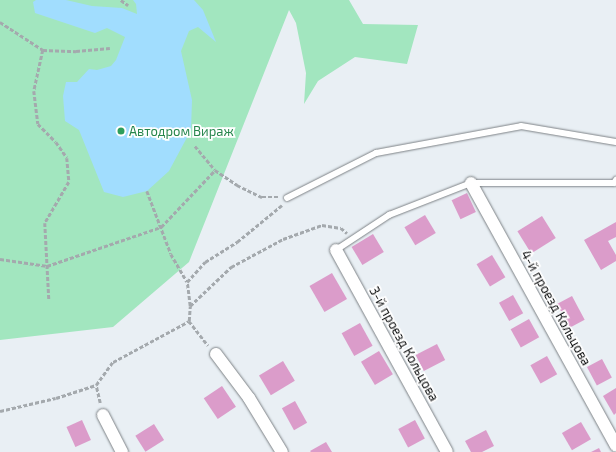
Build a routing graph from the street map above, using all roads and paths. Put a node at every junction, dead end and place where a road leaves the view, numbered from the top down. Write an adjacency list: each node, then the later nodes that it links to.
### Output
1 (121, 0): 2 (path)
2 (128, 4)
3 (0, 22): 5 (path)
4 (110, 48): 5 (path)
5 (43, 50): 17 (path)
6 (616, 142): 12 (lane)
7 (195, 146): 8 (path)
8 (215, 170): 12 (path); 13 (path)
9 (616, 180): 10 (lane)
10 (471, 183): 14 (lane); 26 (street, 4-й проезд Кольцова)
11 (147, 191): 13 (path)
12 (287, 198): 18 (path)
13 (161, 227): 17 (path); 18 (path)
14 (354, 238): 15 (lane); 20 (path)
15 (336, 250): 29 (street, 3-й проезд Кольцова)
16 (0, 259): 17 (path)
17 (47, 266): 19 (path)
18 (187, 282): 20 (path)
19 (49, 300)
20 (190, 306): 21 (path)
21 (188, 321): 22 (path); 23 (path)
22 (216, 354): 28 (street)
23 (96, 385): 24 (path); 25 (path)
24 (0, 411)
25 (103, 415): 27 (street)
26 (616, 446)
27 (122, 452)
28 (282, 452)
29 (447, 452)

